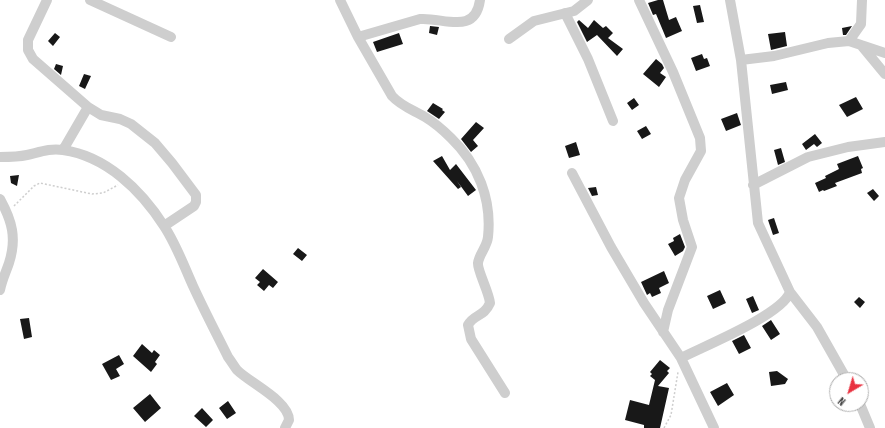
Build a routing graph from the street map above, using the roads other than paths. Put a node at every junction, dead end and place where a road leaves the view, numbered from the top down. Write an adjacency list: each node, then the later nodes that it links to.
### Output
1 (46, 0): 19 (street)
2 (90, 0): 9 (street)
3 (340, 0): 12 (street)
4 (480, 0): 12 (street)
5 (588, 0): 10 (street)
6 (639, 0): 31 (street)
7 (730, 0): 17 (street)
8 (862, 0): 14 (street)
9 (106, 3): 11 (street)
10 (564, 13): 13 (street); 20 (street)
11 (171, 37)
12 (358, 37): 34 (street)
13 (509, 39)
14 (849, 41): 15 (street); 17 (street)
15 (862, 45): 16 (street); 18 (street)
16 (885, 53)
17 (741, 60): 25 (street)
18 (885, 74)
19 (88, 107): 22 (street); 27 (street)
20 (613, 121)
21 (885, 142): 25 (street)
22 (63, 150): 23 (street); 27 (street)
23 (0, 157)
24 (572, 173): 31 (street)
25 (754, 185): 30 (street)
26 (0, 199): 28 (street)
27 (164, 226): 36 (street)
28 (2, 277): 29 (street)
29 (0, 290)
30 (790, 292): 32 (street); 33 (street)
31 (663, 332): 32 (street)
32 (681, 358): 37 (street)
33 (842, 372)
34 (505, 393)
35 (863, 412): 38 (street)
36 (285, 428)
37 (714, 428)
38 (870, 428)

